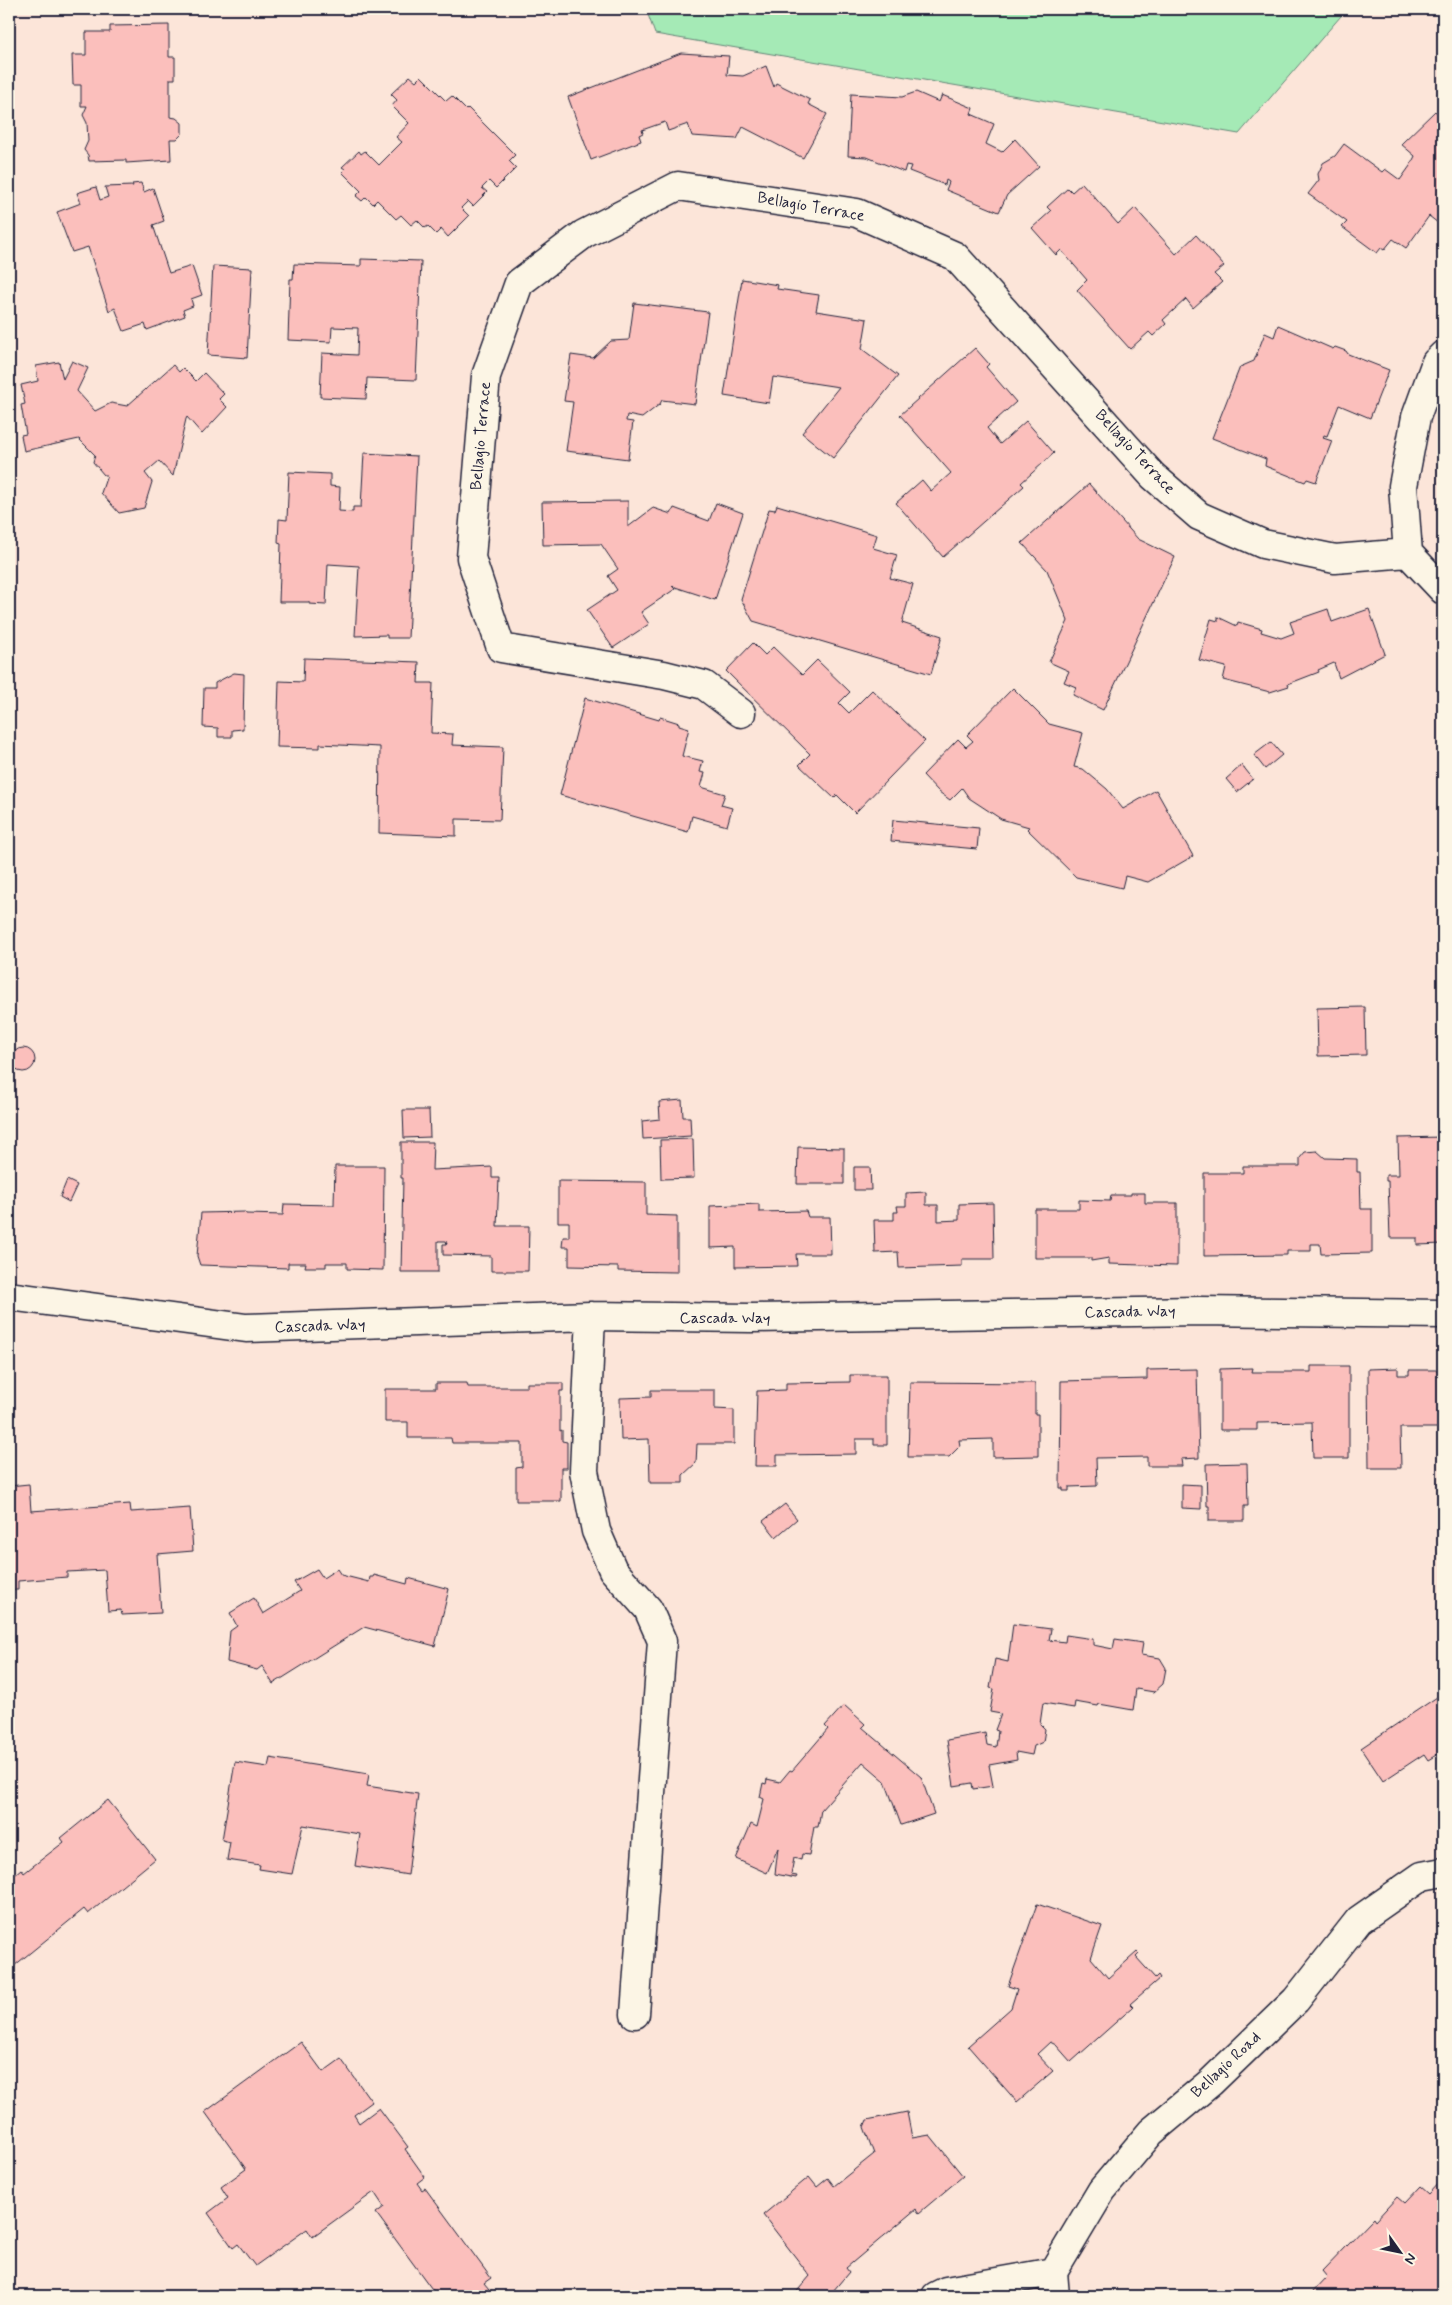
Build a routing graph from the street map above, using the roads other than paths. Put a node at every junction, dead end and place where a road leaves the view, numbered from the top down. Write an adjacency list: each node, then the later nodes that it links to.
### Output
1 (1443, 355): 2 (street)
2 (1408, 554): 3 (street); 4 (street, Bellagio Terrace)
3 (1443, 590)
4 (741, 713)
5 (9, 1296): 7 (street, Cascada Way)
6 (1443, 1314): 7 (street, Cascada Way)
7 (591, 1316): 9 (street)
8 (1443, 1872): 10 (street, Bellagio Road)
9 (634, 2014)
10 (1054, 2284): 11 (street)
11 (936, 2296)

